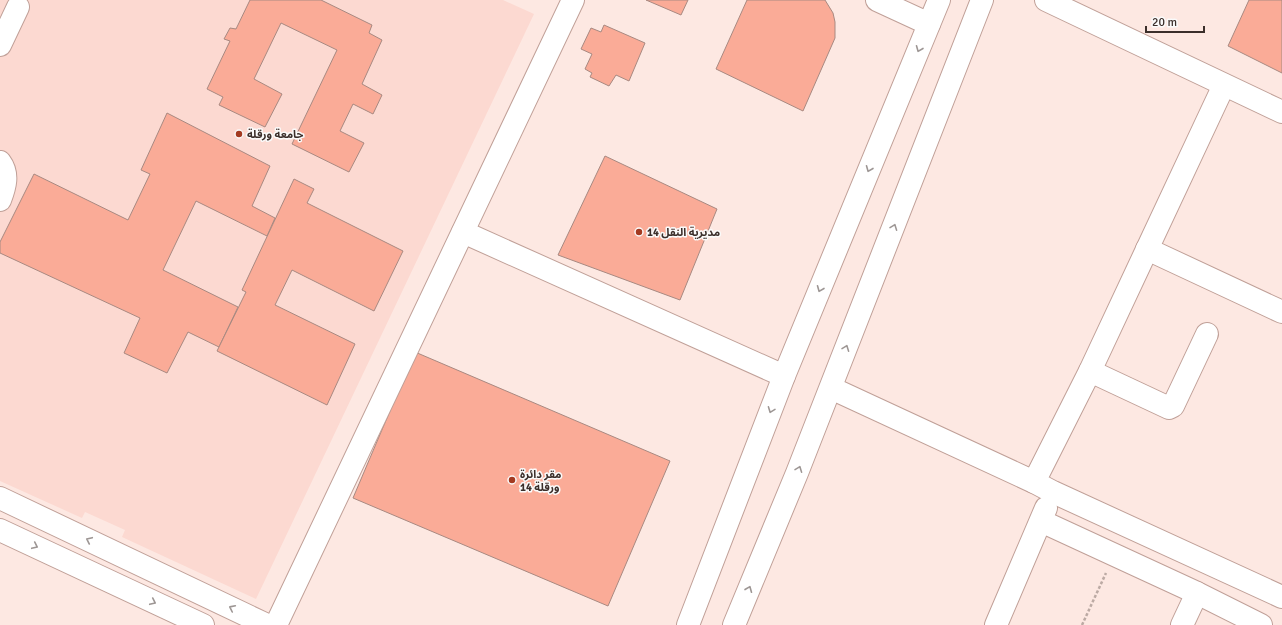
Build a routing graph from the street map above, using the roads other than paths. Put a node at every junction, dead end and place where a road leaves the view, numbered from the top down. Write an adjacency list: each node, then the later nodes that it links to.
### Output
1 (573, 0): 13 (street)
2 (877, 0): 7 (street)
3 (939, 0): 7 (street)
4 (982, 0): 19 (street, one-way to 4)
5 (1046, 0): 9 (street)
6 (18, 7): 8 (street)
7 (929, 24): 18 (street, one-way to 18)
8 (0, 45)
9 (1224, 85): 10 (street); 14 (street)
10 (1282, 112)
11 (0, 162): 12 (street)
12 (0, 200)
13 (463, 232): 18 (street); 34 (street)
14 (1147, 249): 15 (street); 17 (street)
15 (1282, 312)
16 (1207, 334): 17 (street)
17 (1090, 371): 20 (street)
18 (784, 376): 35 (street, one-way to 35)
19 (831, 388): 20 (street); 36 (street, one-way to 19)
20 (1034, 482): 21 (street)
21 (1053, 492): 23 (street); 25 (street)
22 (2, 503): 26 (street, one-way to 22)
23 (1040, 521): 27 (street); 31 (street)
24 (0, 530): 28 (street, one-way to 28)
25 (1166, 544): 27 (street); 30 (street)
26 (118, 554): 28 (street); 33 (street, one-way to 26)
27 (1154, 573): 29 (street)
28 (107, 580): 32 (street, one-way to 32)
29 (1197, 593): 37 (street); 38 (street)
30 (1282, 597)
31 (998, 624)
32 (203, 625)
33 (267, 625)
34 (276, 625)
35 (688, 625)
36 (734, 625)
37 (1182, 625)
38 (1261, 625)

